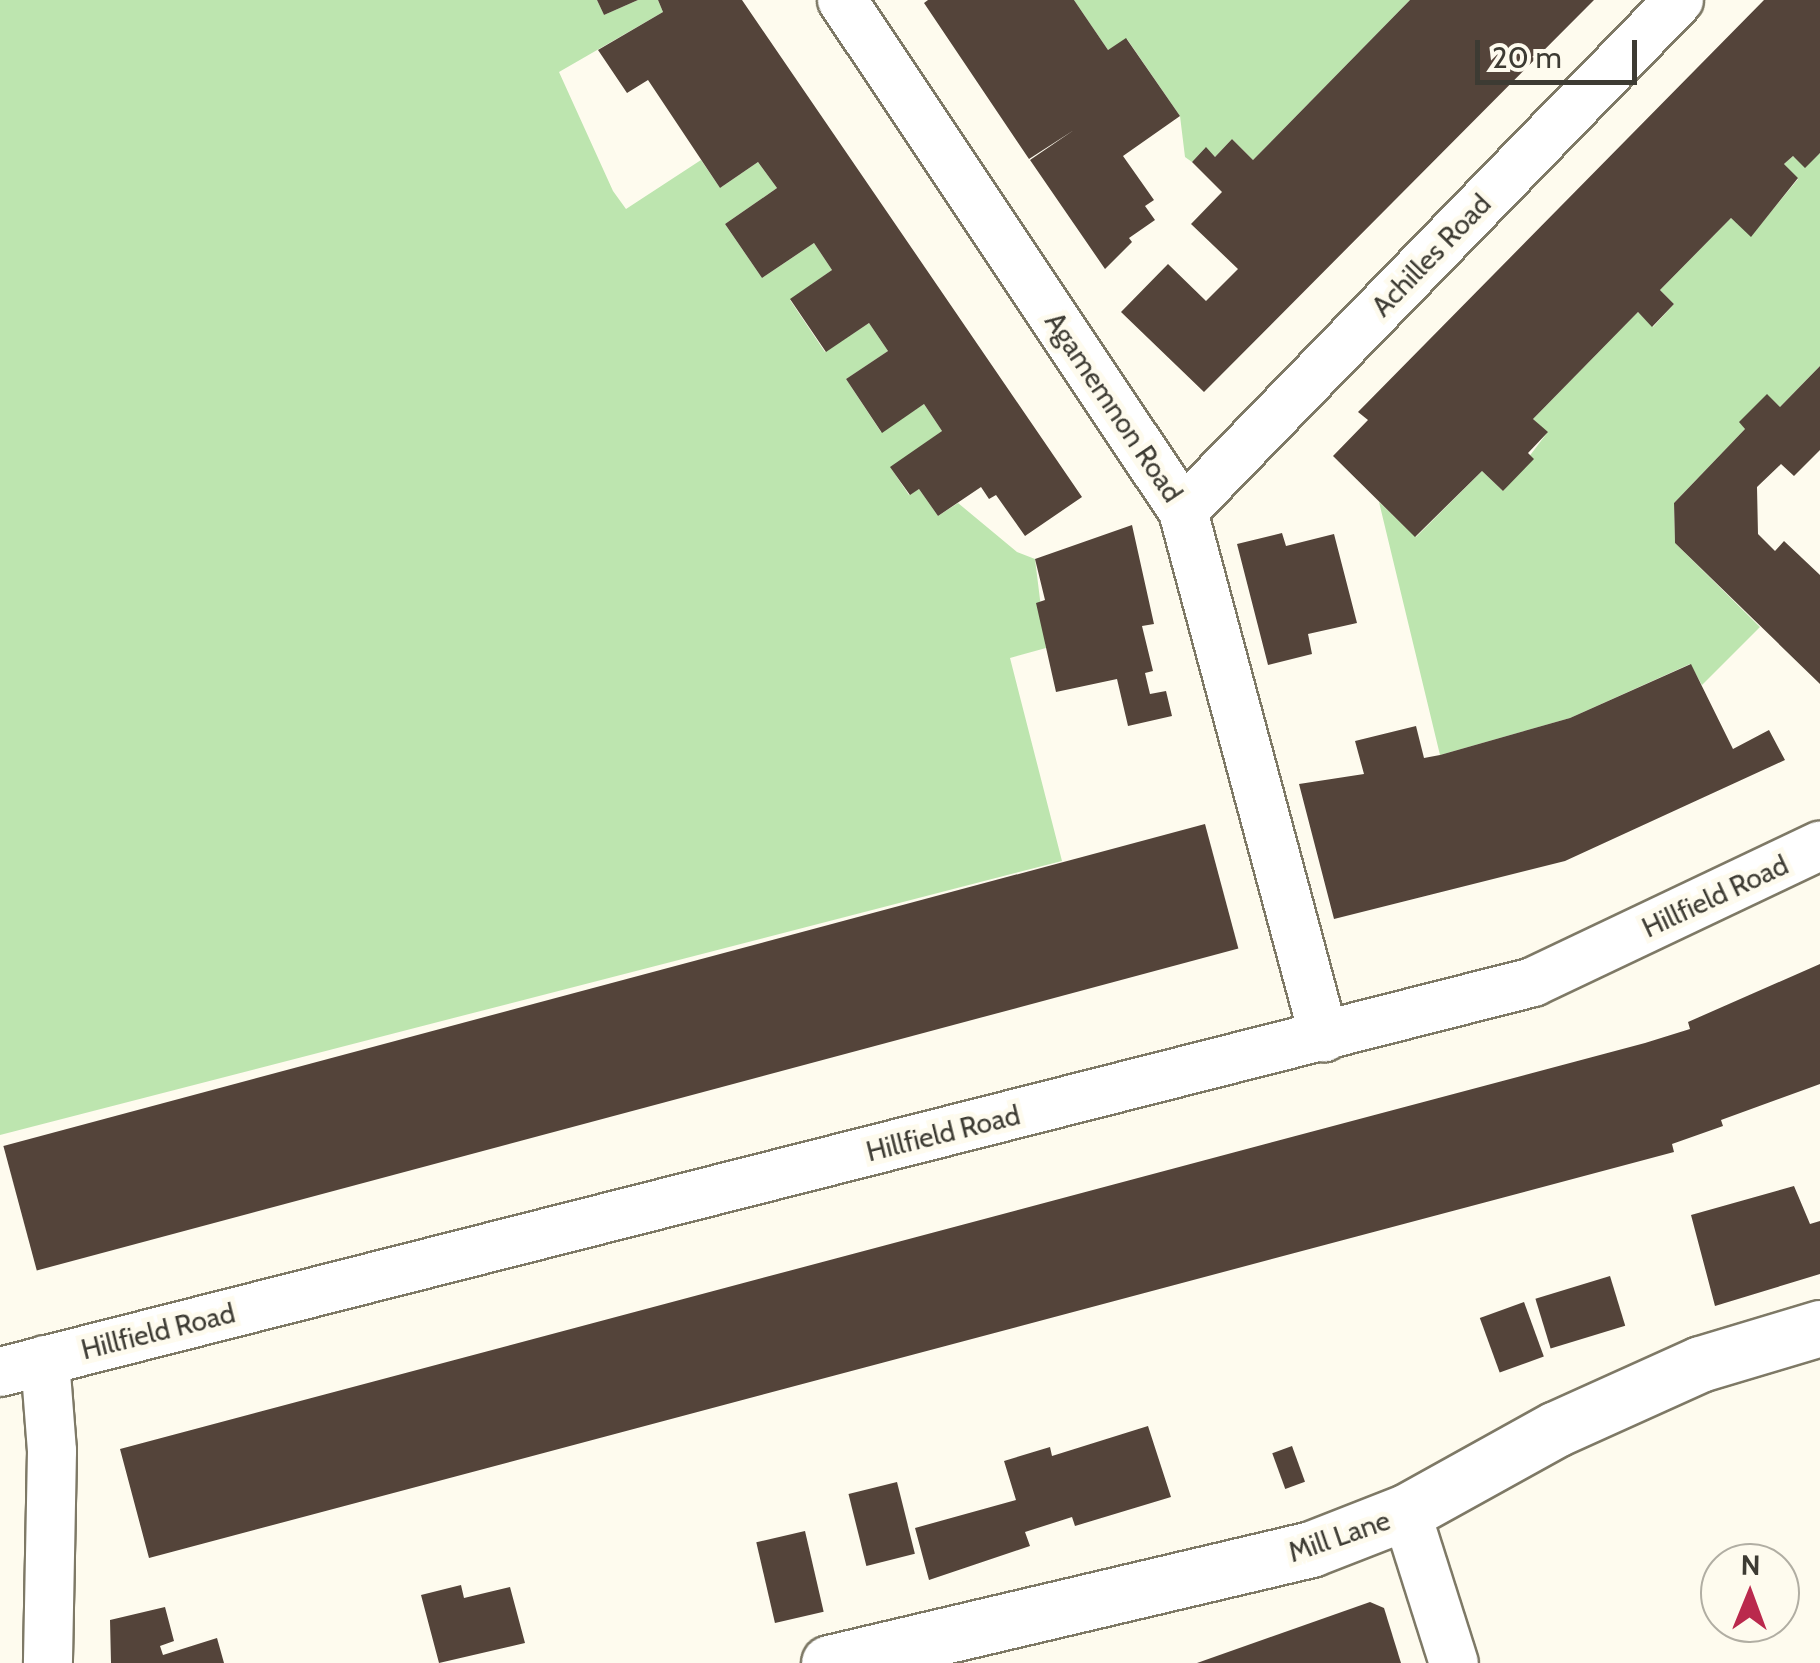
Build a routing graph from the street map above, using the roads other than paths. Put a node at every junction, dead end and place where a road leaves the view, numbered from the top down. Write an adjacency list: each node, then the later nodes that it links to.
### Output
1 (842, 0): 3 (street, Agamemnon Road)
2 (1679, 0): 3 (street, Achilles Road)
3 (1183, 511): 5 (street, Agamemnon Road)
4 (1820, 846): 5 (street, Hillfield Road)
5 (1324, 1037): 7 (street, Hillfield Road)
6 (1820, 1328): 8 (street, Mill Lane)
7 (22, 1366): 10 (street, Hillfield Road)
8 (1406, 1512): 9 (street, Mill Lane); 12 (street)
9 (934, 1653): 11 (street, Mill Lane)
10 (48, 1663)
11 (830, 1663)
12 (1454, 1663)

